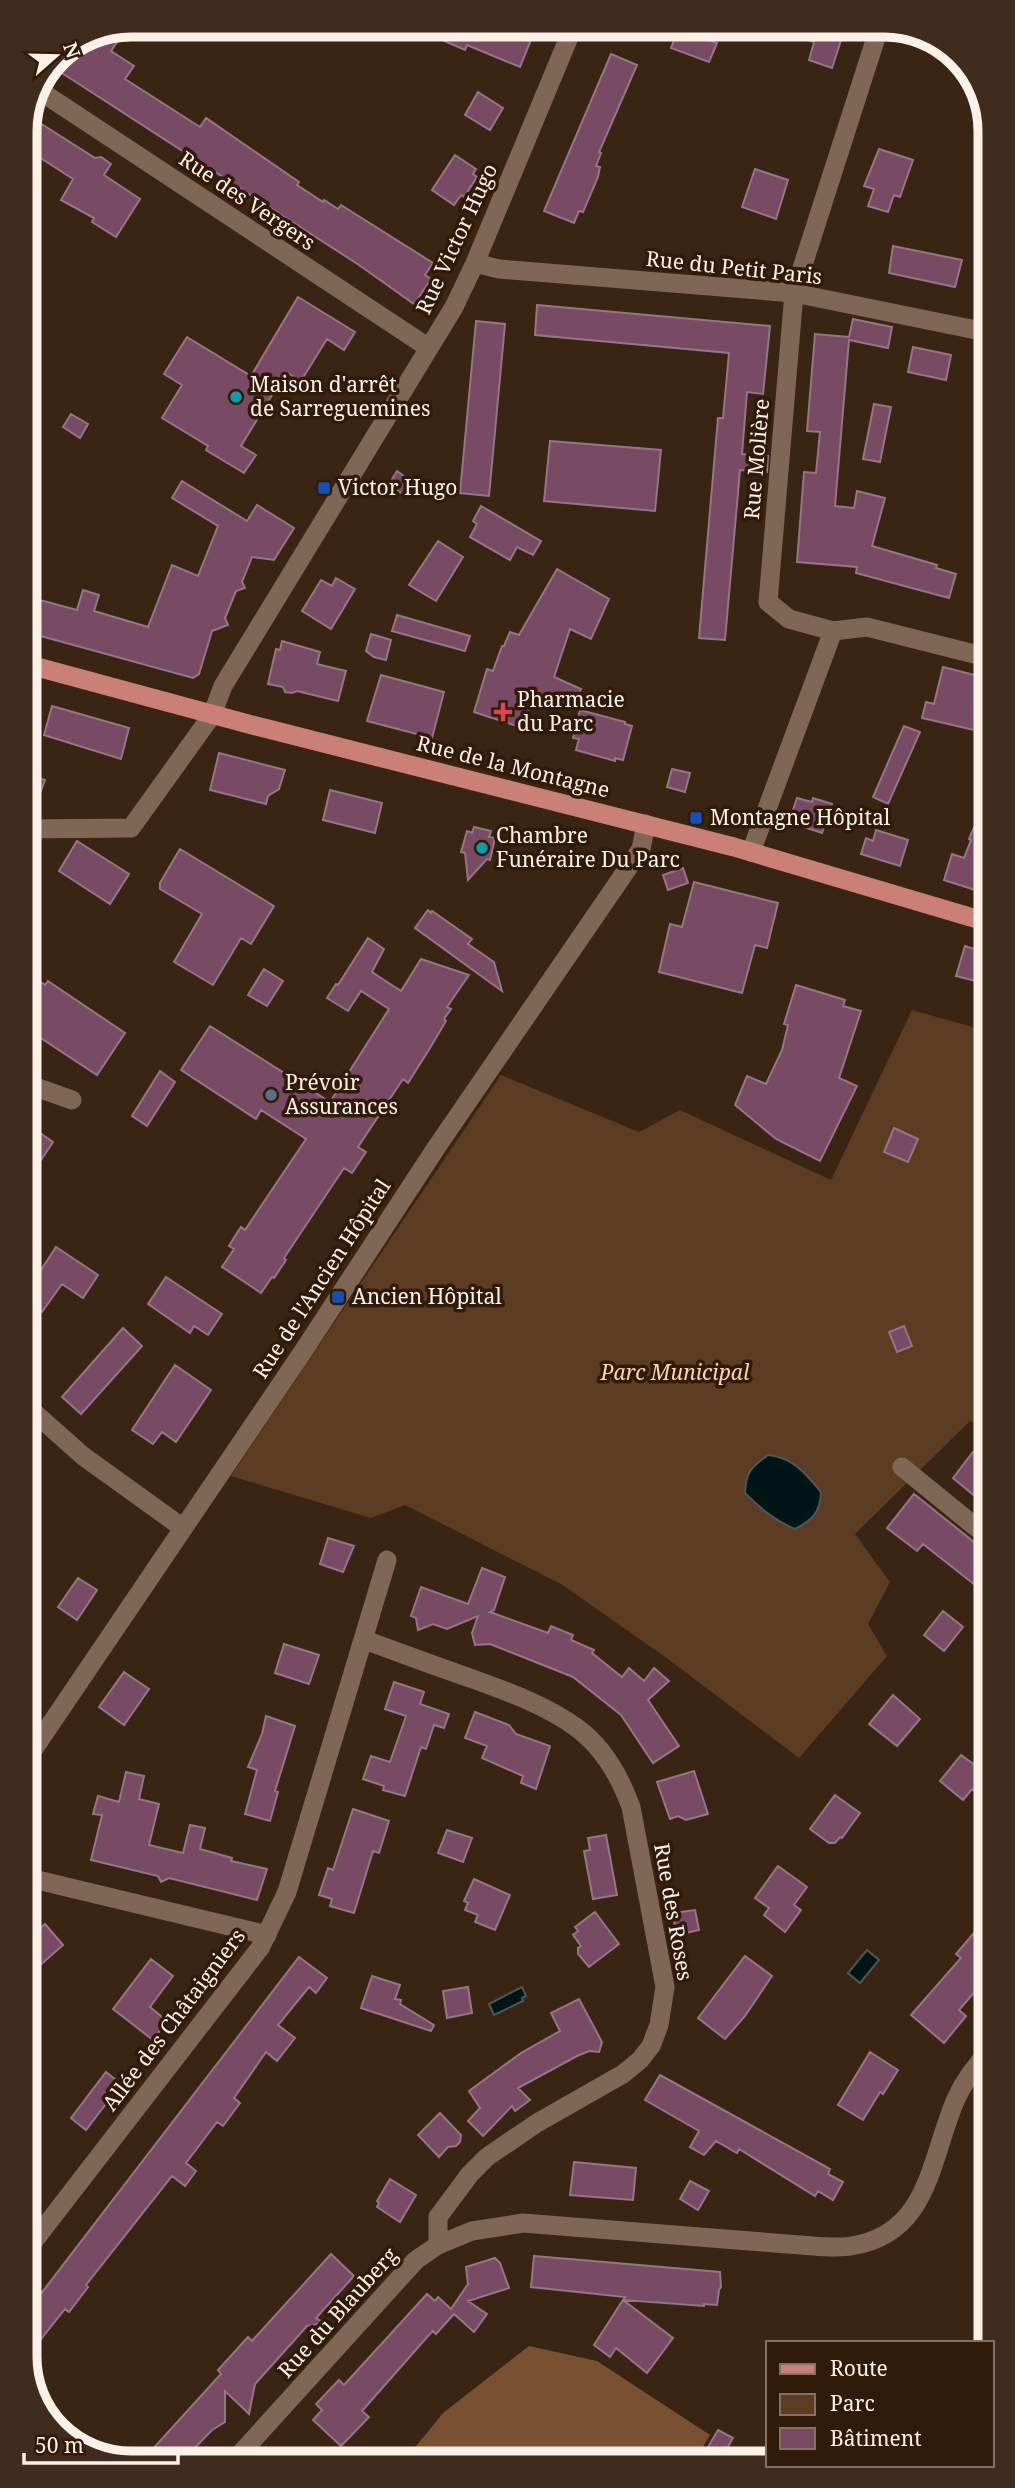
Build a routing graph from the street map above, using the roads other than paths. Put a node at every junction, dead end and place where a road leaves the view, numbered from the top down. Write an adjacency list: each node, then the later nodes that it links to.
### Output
1 (570, 37): 4 (street, Rue Victor Hugo)
2 (876, 37): 5 (street, Rue Molière)
3 (45, 94): 7 (street, Rue des Vergers)
4 (475, 263): 5 (street, Rue du Petit Paris); 7 (street, Rue Victor Hugo)
5 (794, 293): 6 (street, Rue du Petit Paris); 8 (street, Rue Molière)
6 (978, 330)
7 (429, 348): 11 (street, Rue Victor Hugo)
8 (833, 631): 9 (street); 14 (street)
9 (978, 655)
10 (37, 667): 11 (main road, Rue de la Montagne)
11 (212, 715): 12 (main road, Rue de la Montagne); 13 (street, Rue Victor Hugo)
12 (646, 824): 14 (main road, Rue de la Montagne); 20 (street, Rue de l'Ancien Hôpital)
13 (37, 829)
14 (751, 852): 15 (main road, Rue de la Montagne)
15 (978, 919)
16 (37, 1088): 17 (street)
17 (72, 1100)
18 (37, 1415): 20 (street)
19 (902, 1467): 21 (street)
20 (183, 1528): 24 (street, Rue de l'Ancien Hôpital)
21 (978, 1528)
22 (387, 1560): 23 (street, Allée des Châtaigniers)
23 (365, 1640): 26 (street, Allée des Châtaigniers); 29 (street, Rue des Roses)
24 (37, 1744)
25 (37, 1880): 26 (street)
26 (267, 1935): 28 (street, Allée des Châtaigniers)
27 (978, 2063): 29 (street, Rue du Blauberg)
28 (37, 2237)
29 (438, 2245): 30 (street, Rue du Blauberg)
30 (243, 2451)

